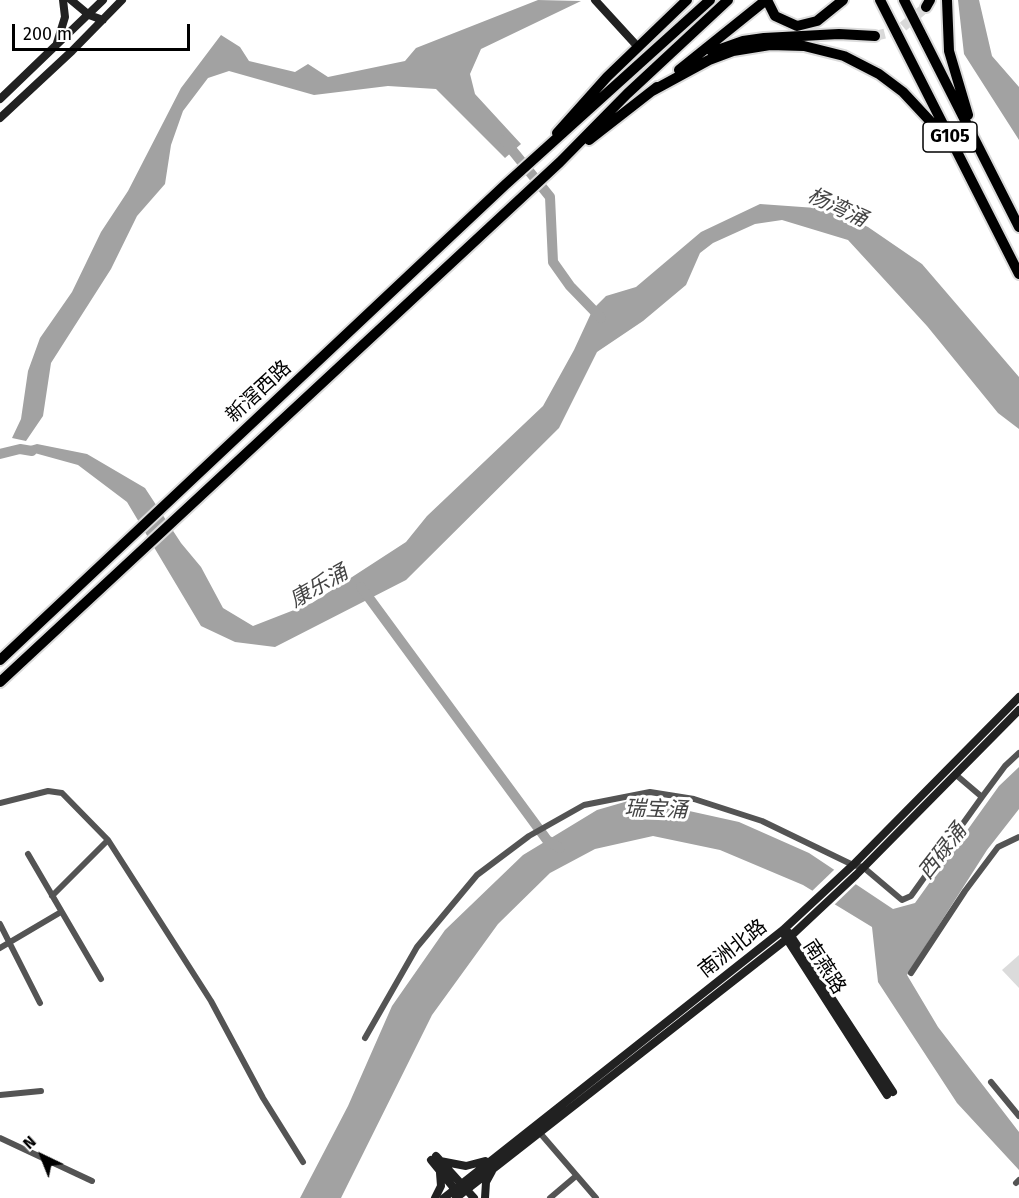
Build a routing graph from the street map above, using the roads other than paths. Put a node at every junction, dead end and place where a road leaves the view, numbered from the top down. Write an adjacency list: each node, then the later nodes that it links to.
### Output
1 (63, 0): 18 (main road)
2 (71, 0): 14 (main road)
3 (122, 0): 15 (main road)
4 (595, 0): 17 (main road)
5 (687, 0): 17 (highway)
6 (710, 0): 24 (highway)
7 (728, 0): 26 (highway)
8 (843, 0): 12 (highway)
9 (880, 0): 25 (highway, G105)
10 (904, 0): 23 (highway, G105)
11 (947, 0): 23 (highway)
12 (765, 1): 20 (highway)
13 (98, 2): 14 (main road); 15 (main road)
14 (89, 15): 15 (main road); 18 (main road)
15 (103, 20): 19 (main road)
16 (875, 36): 20 (highway)
17 (638, 47): 24 (highway)
18 (55, 48): 19 (main road); 21 (main road)
19 (64, 58): 22 (main road)
20 (652, 91): 25 (highway); 26 (highway)
21 (0, 99)
22 (0, 118)
23 (976, 141): 27 (highway, G105)
24 (544, 151): 29 (highway, 新滘西路)
25 (958, 151): 28 (highway, G105)
26 (560, 162): 30 (highway, 新滘西路)
27 (1019, 227)
28 (1019, 274)
29 (0, 660)
30 (0, 682)
31 (1019, 697): 41 (main road, 南洲北路)
32 (1019, 710): 34 (main road, 南洲北路)
33 (1019, 753): 35 (street)
34 (956, 774): 35 (street); 40 (main road, 南洲北路)
35 (982, 797): 40 (street)
36 (0, 803): 38 (street)
37 (1019, 837): 49 (street)
38 (108, 840): 42 (street); 62 (street)
39 (28, 854): 42 (street)
40 (863, 867): 41 (street); 46 (main road, 南洲北路)
41 (850, 868): 45 (main road, 南洲北路); 52 (street)
42 (52, 896): 43 (street)
43 (61, 912): 47 (street); 50 (street)
44 (0, 924): 47 (street)
45 (783, 930): 46 (main road, 南燕路); 60 (main road, 南洲北路)
46 (789, 937): 55 (main road, 南燕路); 58 (main road, 南洲北路)
47 (9, 942): 48 (street); 51 (street)
48 (0, 948)
49 (911, 973)
50 (101, 979)
51 (40, 1003)
52 (365, 1038)
53 (991, 1082): 57 (street)
54 (41, 1091): 56 (street)
55 (890, 1093)
56 (0, 1095)
57 (1019, 1116)
58 (540, 1133): 63 (main road, 南洲北路); 64 (street)
59 (0, 1138): 65 (street)
60 (494, 1157): 61 (main road); 66 (main road, 南洲北路)
61 (435, 1160): 66 (main road); 67 (main road)
62 (303, 1162)
63 (494, 1168): 66 (main road, 南洲北路); 70 (main road)
64 (576, 1176): 71 (street); 72 (street)
65 (92, 1181)
66 (460, 1192): 68 (main road, 南洲北路); 69 (main road)
67 (435, 1198)
68 (444, 1198)
69 (474, 1198)
70 (485, 1198)
71 (550, 1198)
72 (596, 1198)

